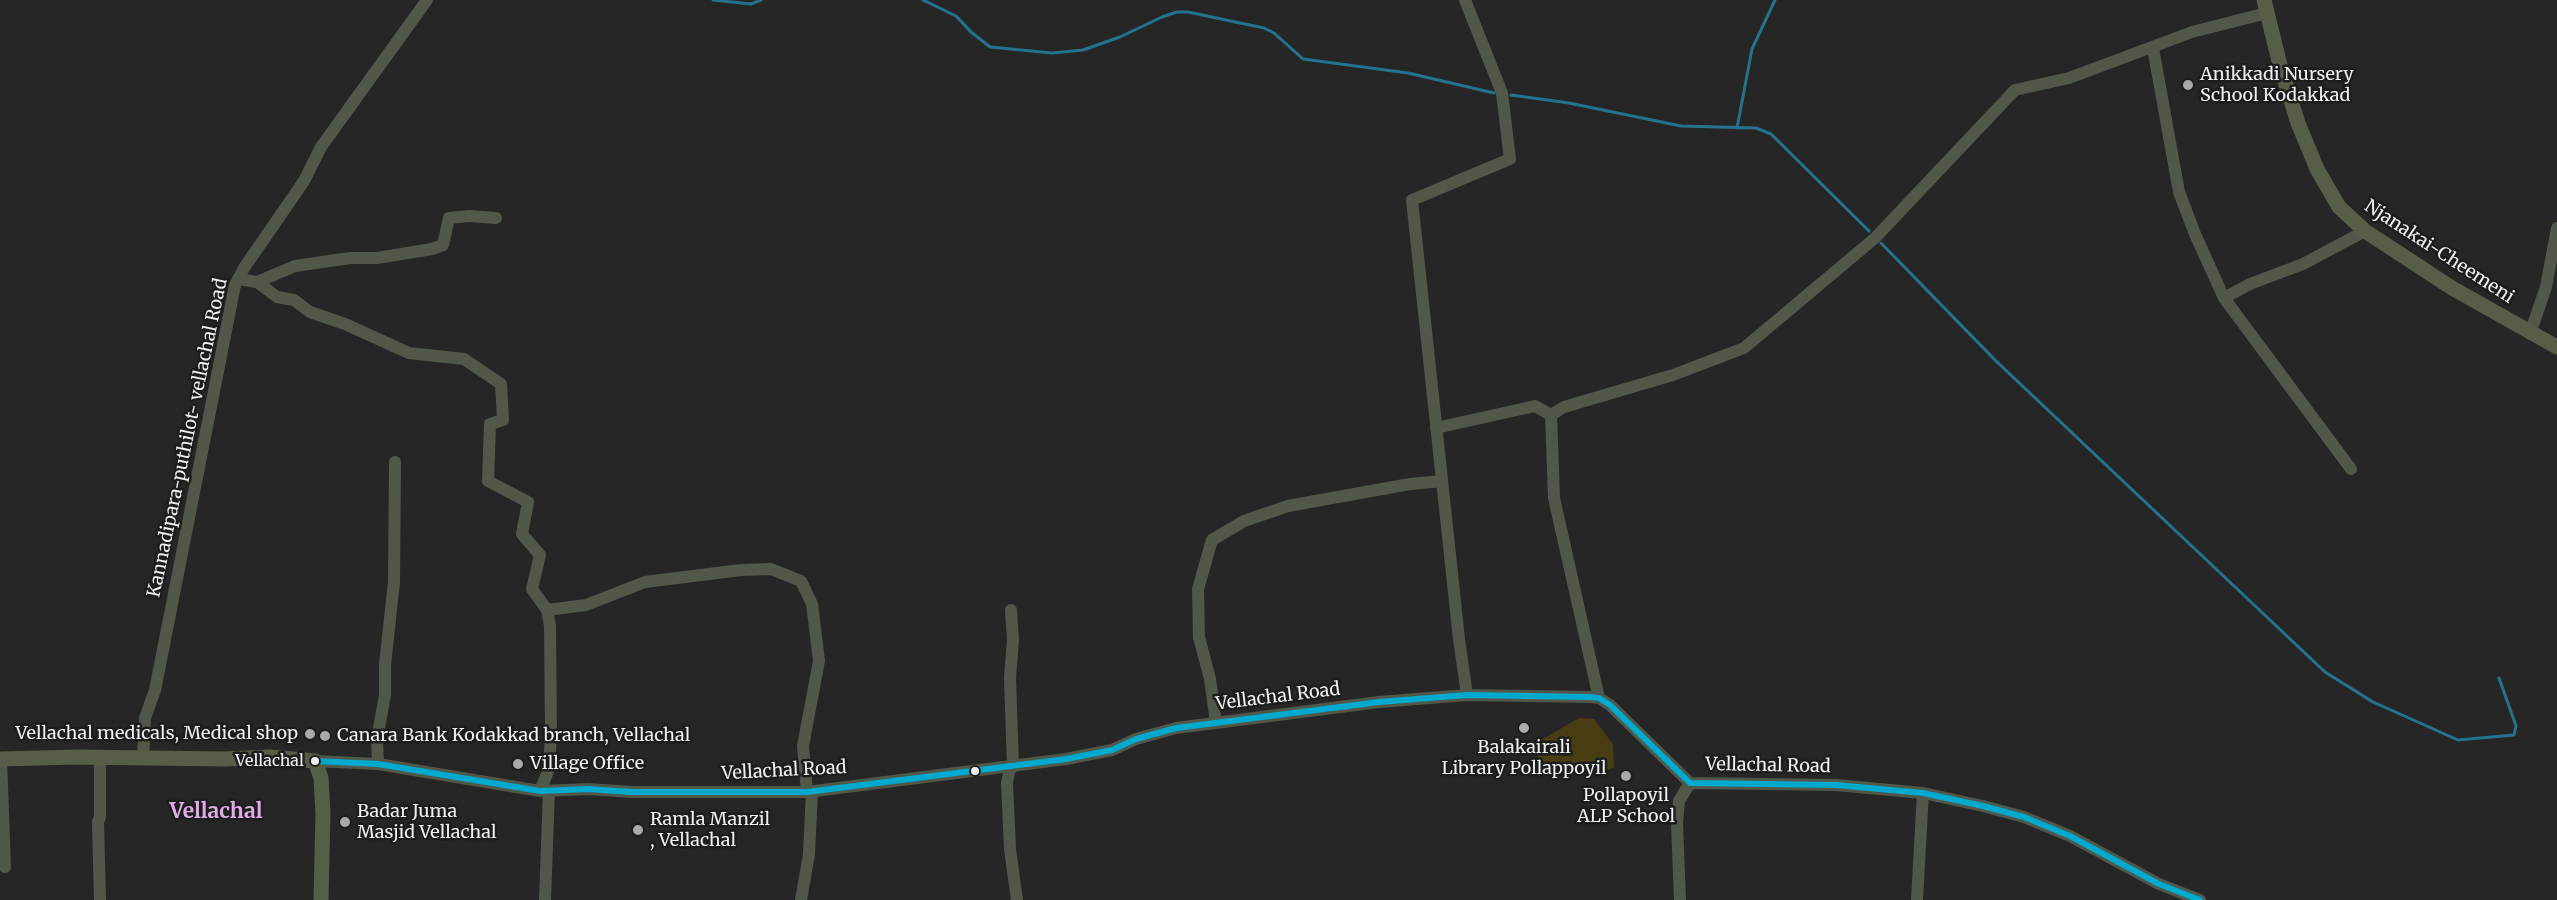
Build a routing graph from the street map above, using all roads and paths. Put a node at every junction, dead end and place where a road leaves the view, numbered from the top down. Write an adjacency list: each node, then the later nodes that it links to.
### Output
1 (428, 0): 8 (street, Kannadipara-puthilot- vellachal Road)
2 (1465, 0): 14 (street)
3 (2266, 6): 4 (street); 7 (main road, Njanakai-Cheemeni)
4 (2153, 48): 10 (street); 13 (street)
5 (496, 218): 9 (street)
6 (2557, 228): 11 (street)
7 (2365, 231): 10 (street); 11 (main road, Njanakai-Cheemeni)
8 (238, 279): 9 (street); 25 (street, Kannadipara-puthilot- vellachal Road)
9 (257, 282): 18 (street)
10 (2223, 298): 16 (street)
11 (2530, 334): 12 (main road, Njanakai-Cheemeni)
12 (2557, 347)
13 (1551, 416): 14 (street); 21 (street)
14 (1436, 428): 17 (street)
15 (395, 462): 27 (street)
16 (2351, 469)
17 (1442, 482): 20 (street); 22 (street)
18 (547, 610): 30 (street); 31 (street)
19 (1011, 610): 28 (street)
20 (1467, 695): 21 (street, Vellachal Road); 22 (street, Vellachal Road)
21 (1599, 698): 29 (street, Vellachal Road)
22 (1216, 723): 28 (street, Vellachal Road)
23 (100, 758): 24 (main road); 25 (main road); 34 (street)
24 (0, 759): 33 (street)
25 (143, 759): 26 (main road)
26 (315, 761): 27 (street, Vellachal Road); 35 (main road)
27 (378, 764): 30 (street, Vellachal Road)
28 (1012, 768): 31 (street, Vellachal Road); 38 (street)
29 (1690, 783): 32 (street, Vellachal Road); 39 (street)
30 (545, 791): 31 (street, Vellachal Road); 36 (street)
31 (810, 792): 37 (street)
32 (1923, 793): 40 (street); 41 (street, Vellachal Road)
33 (5, 867)
34 (100, 900)
35 (321, 900)
36 (545, 900)
37 (801, 900)
38 (1017, 900)
39 (1680, 900)
40 (1917, 900)
41 (2200, 900)

